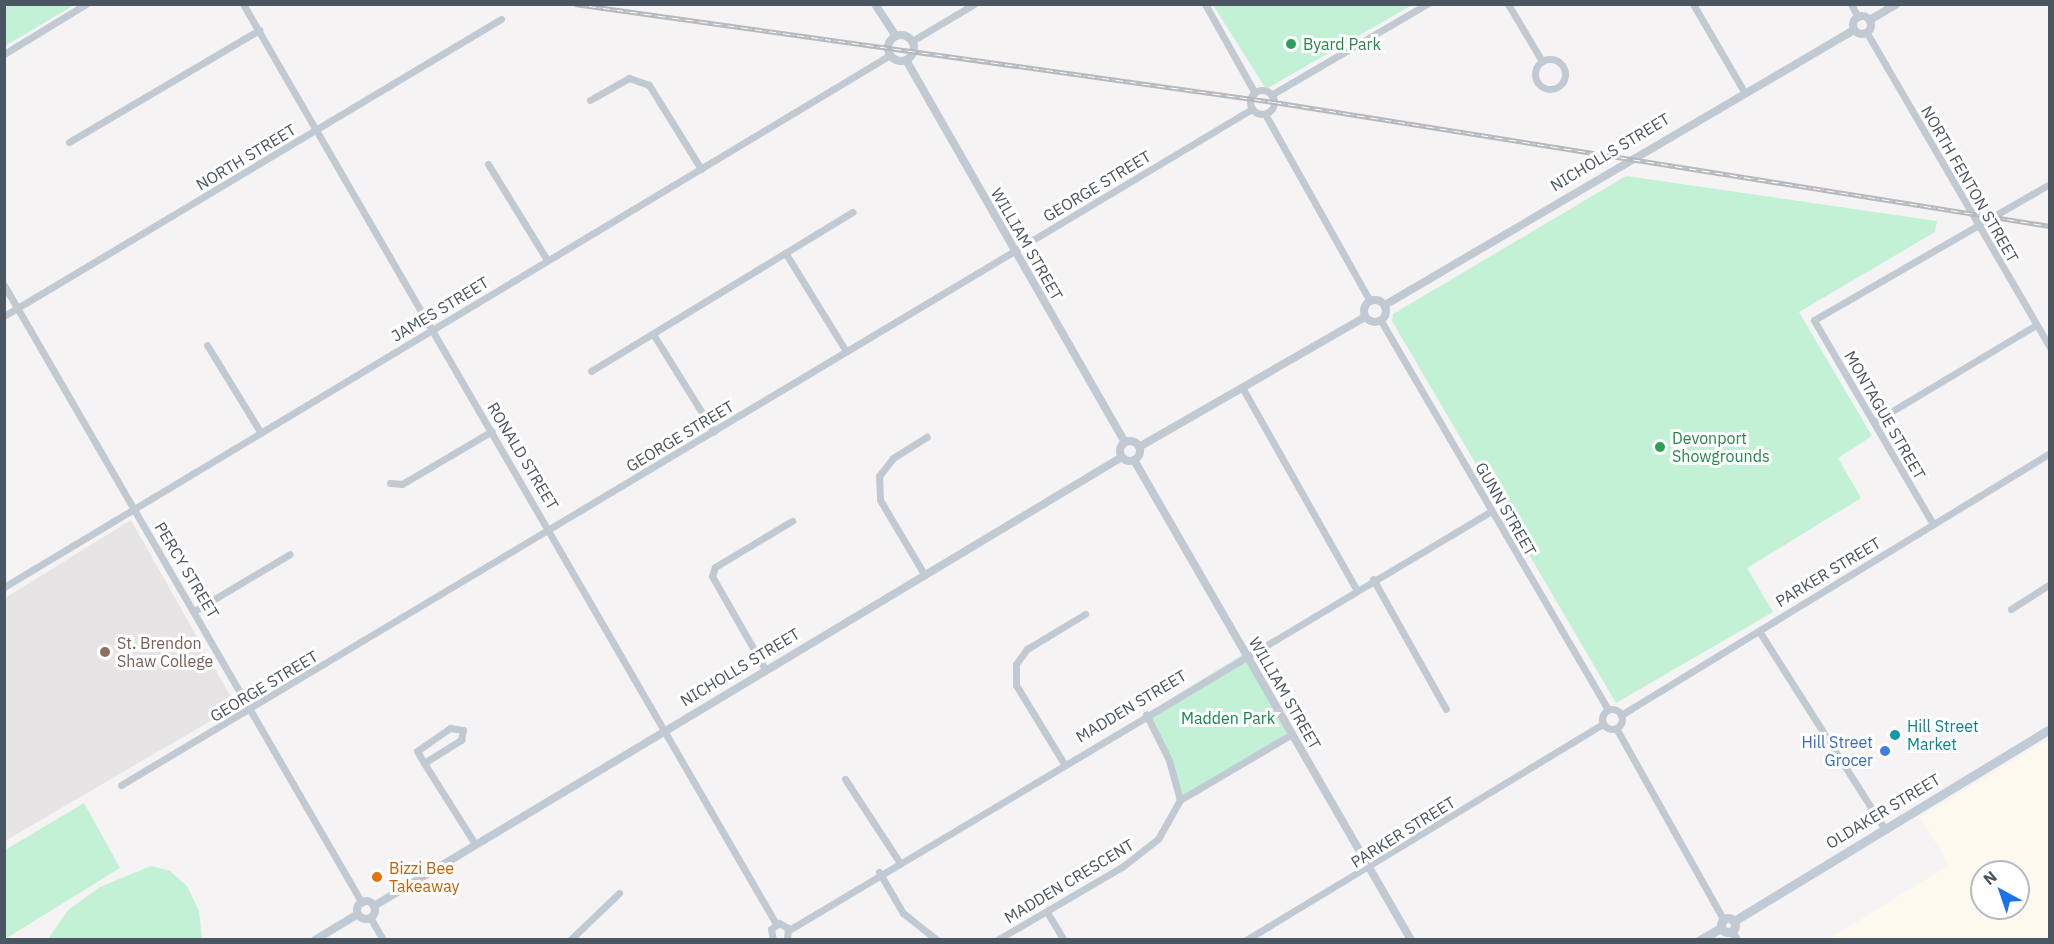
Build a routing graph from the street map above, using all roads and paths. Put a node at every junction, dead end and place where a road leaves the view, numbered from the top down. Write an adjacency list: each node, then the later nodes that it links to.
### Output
1 (86, 4): 19 (street)
2 (243, 4): 14 (street, RONALD STREET)
3 (875, 4): 17 (street)
4 (974, 4): 18 (street)
5 (1204, 4): 24 (street)
6 (1427, 4): 25 (street)
7 (1508, 4): 22 (street)
8 (1693, 4): 23 (street)
9 (1851, 4): 11 (street)
10 (1897, 4): 13 (street)
11 (1858, 17): 13 (street); 15 (street)
12 (501, 19): 29 (street, NORTH STREET)
13 (1870, 20): 16 (street)
14 (259, 30): 29 (street, RONALD STREET); 30 (street)
15 (1854, 30): 16 (street); 23 (street, NICHOLLS STREET)
16 (1867, 33): 35 (street, NORTH FENTON STREET)
17 (896, 36): 18 (street); 20 (street)
18 (912, 41): 21 (street)
19 (4, 54)
20 (890, 54): 21 (street); 32 (street, JAMES STREET)
21 (906, 60): 36 (street, WILLIAM STREET)
22 (1542, 61): 22 (street)
23 (1743, 90): 41 (street, NICHOLLS STREET)
24 (1255, 93): 25 (street); 27 (street)
25 (1271, 95): 28 (street)
26 (590, 100): 32 (street)
27 (1252, 109): 28 (street); 36 (street, GEORGE STREET)
28 (1265, 114): 40 (street)
29 (317, 131): 42 (street, NORTH STREET); 47 (street, RONALD STREET)
30 (69, 142)
31 (489, 164): 38 (street)
32 (701, 169): 38 (street, JAMES STREET)
33 (2049, 184): 35 (street)
34 (853, 212): 37 (street)
35 (1977, 225): 46 (street, NORTH FENTON STREET); 54 (street, MONTAGUE STREET)
36 (1013, 251): 51 (street, GEORGE STREET); 59 (street, WILLIAM STREET)
37 (786, 254): 48 (street); 51 (street)
38 (547, 260): 47 (street, JAMES STREET)
39 (4, 285): 42 (street, PERCY STREET)
40 (1370, 302): 41 (street); 44 (street)
41 (1385, 306): 45 (street)
42 (17, 308): 43 (street, NORTH STREET); 65 (street, PERCY STREET)
43 (4, 316)
44 (1365, 317): 45 (street); 53 (street)
45 (1381, 321): 66 (street, GUNN STREET)
46 (2036, 325): 50 (street, NORTH FENTON STREET); 54 (street)
47 (432, 331): 55 (street, RONALD STREET); 57 (street, JAMES STREET)
48 (653, 334): 52 (street); 56 (street)
49 (207, 345): 57 (street)
50 (2049, 347)
51 (846, 351): 56 (street, GEORGE STREET)
52 (591, 371)
53 (1242, 389): 60 (street); 75 (street)
54 (1874, 422): 68 (street, MONTAGUE STREET)
55 (492, 431): 64 (street); 69 (street, RONALD STREET)
56 (714, 432): 69 (street, GEORGE STREET)
57 (261, 433): 65 (street, JAMES STREET)
58 (927, 437): 71 (street)
59 (1125, 442): 60 (street); 62 (street)
60 (1139, 447): 63 (street)
61 (2049, 453): 68 (street, PARKER STREET)
62 (1122, 457): 63 (street); 71 (street, NICHOLLS STREET)
63 (1134, 460): 80 (street, WILLIAM STREET)
64 (390, 483)
65 (134, 510): 74 (street, JAMES STREET); 77 (street, PERCY STREET)
66 (1490, 512): 72 (street, MADDEN STREET); 84 (street, GUNN STREET)
67 (792, 521): 81 (street)
68 (1933, 524): 79 (street, PARKER STREET)
69 (550, 529): 83 (street, GEORGE STREET); 90 (street, RONALD STREET)
70 (290, 554): 77 (street)
71 (924, 574): 81 (street, NICHOLLS STREET)
72 (1373, 579): 75 (street, MADDEN STREET); 82 (street)
73 (2049, 584): 76 (street)
74 (4, 587)
75 (1356, 589): 80 (street, MADDEN STREET)
76 (2011, 609)
77 (196, 610): 83 (street, PERCY STREET)
78 (1085, 614): 92 (street)
79 (1759, 631): 86 (street, PARKER STREET); 97 (street)
80 (1245, 653): 85 (street, MADDEN STREET); 91 (street, WILLIAM STREET)
81 (765, 669): 90 (street, NICHOLLS STREET)
82 (1446, 709)
83 (252, 710): 95 (street, GEORGE STREET); 103 (street, PERCY STREET)
84 (1608, 710): 86 (street); 87 (street)
85 (1146, 714): 92 (street, MADDEN STREET); 96 (street)
86 (1621, 715): 88 (street)
87 (1603, 724): 88 (street); 100 (street, PARKER STREET)
88 (1616, 728): 108 (street)
89 (2049, 729): 97 (main road, OLDAKER STREET)
90 (666, 730): 98 (street, NICHOLLS STREET); 109 (street, RONALD STREET)
91 (1292, 734): 96 (street); 100 (street, WILLIAM STREET)
92 (1063, 762): 99 (street, MADDEN STREET)
93 (424, 763): 93 (street); 98 (street)
94 (845, 778): 99 (street)
95 (121, 786)
96 (1180, 800): 105 (street, MADDEN CRESCENT)
97 (1884, 828): 110 (main road, OLDAKER STREET)
98 (475, 844): 104 (street, NICHOLLS STREET)
99 (898, 860): 101 (street, MADDEN STREET)
100 (1370, 869): 120 (street, PARKER STREET); 121 (street, WILLIAM STREET)
101 (879, 872): 111 (street, MADDEN STREET); 117 (street)
102 (619, 893): 114 (street)
103 (362, 903): 104 (street); 106 (street)
104 (375, 906): 107 (street)
105 (1047, 912): 118 (street, MADDEN CRESCENT); 119 (street)
106 (358, 914): 107 (street); 112 (street)
107 (371, 918): 113 (street)
108 (1722, 923): 110 (main road); 122 (main road)
109 (776, 924): 111 (street); 115 (street)
110 (1733, 926): 123 (street)
111 (789, 930): 116 (street)
112 (315, 939)
113 (383, 939)
114 (570, 939)
115 (772, 939)
116 (787, 939)
117 (937, 939)
118 (997, 939)
119 (1064, 939)
120 (1246, 939)
121 (1411, 939)
122 (1700, 939)
123 (1737, 939)

